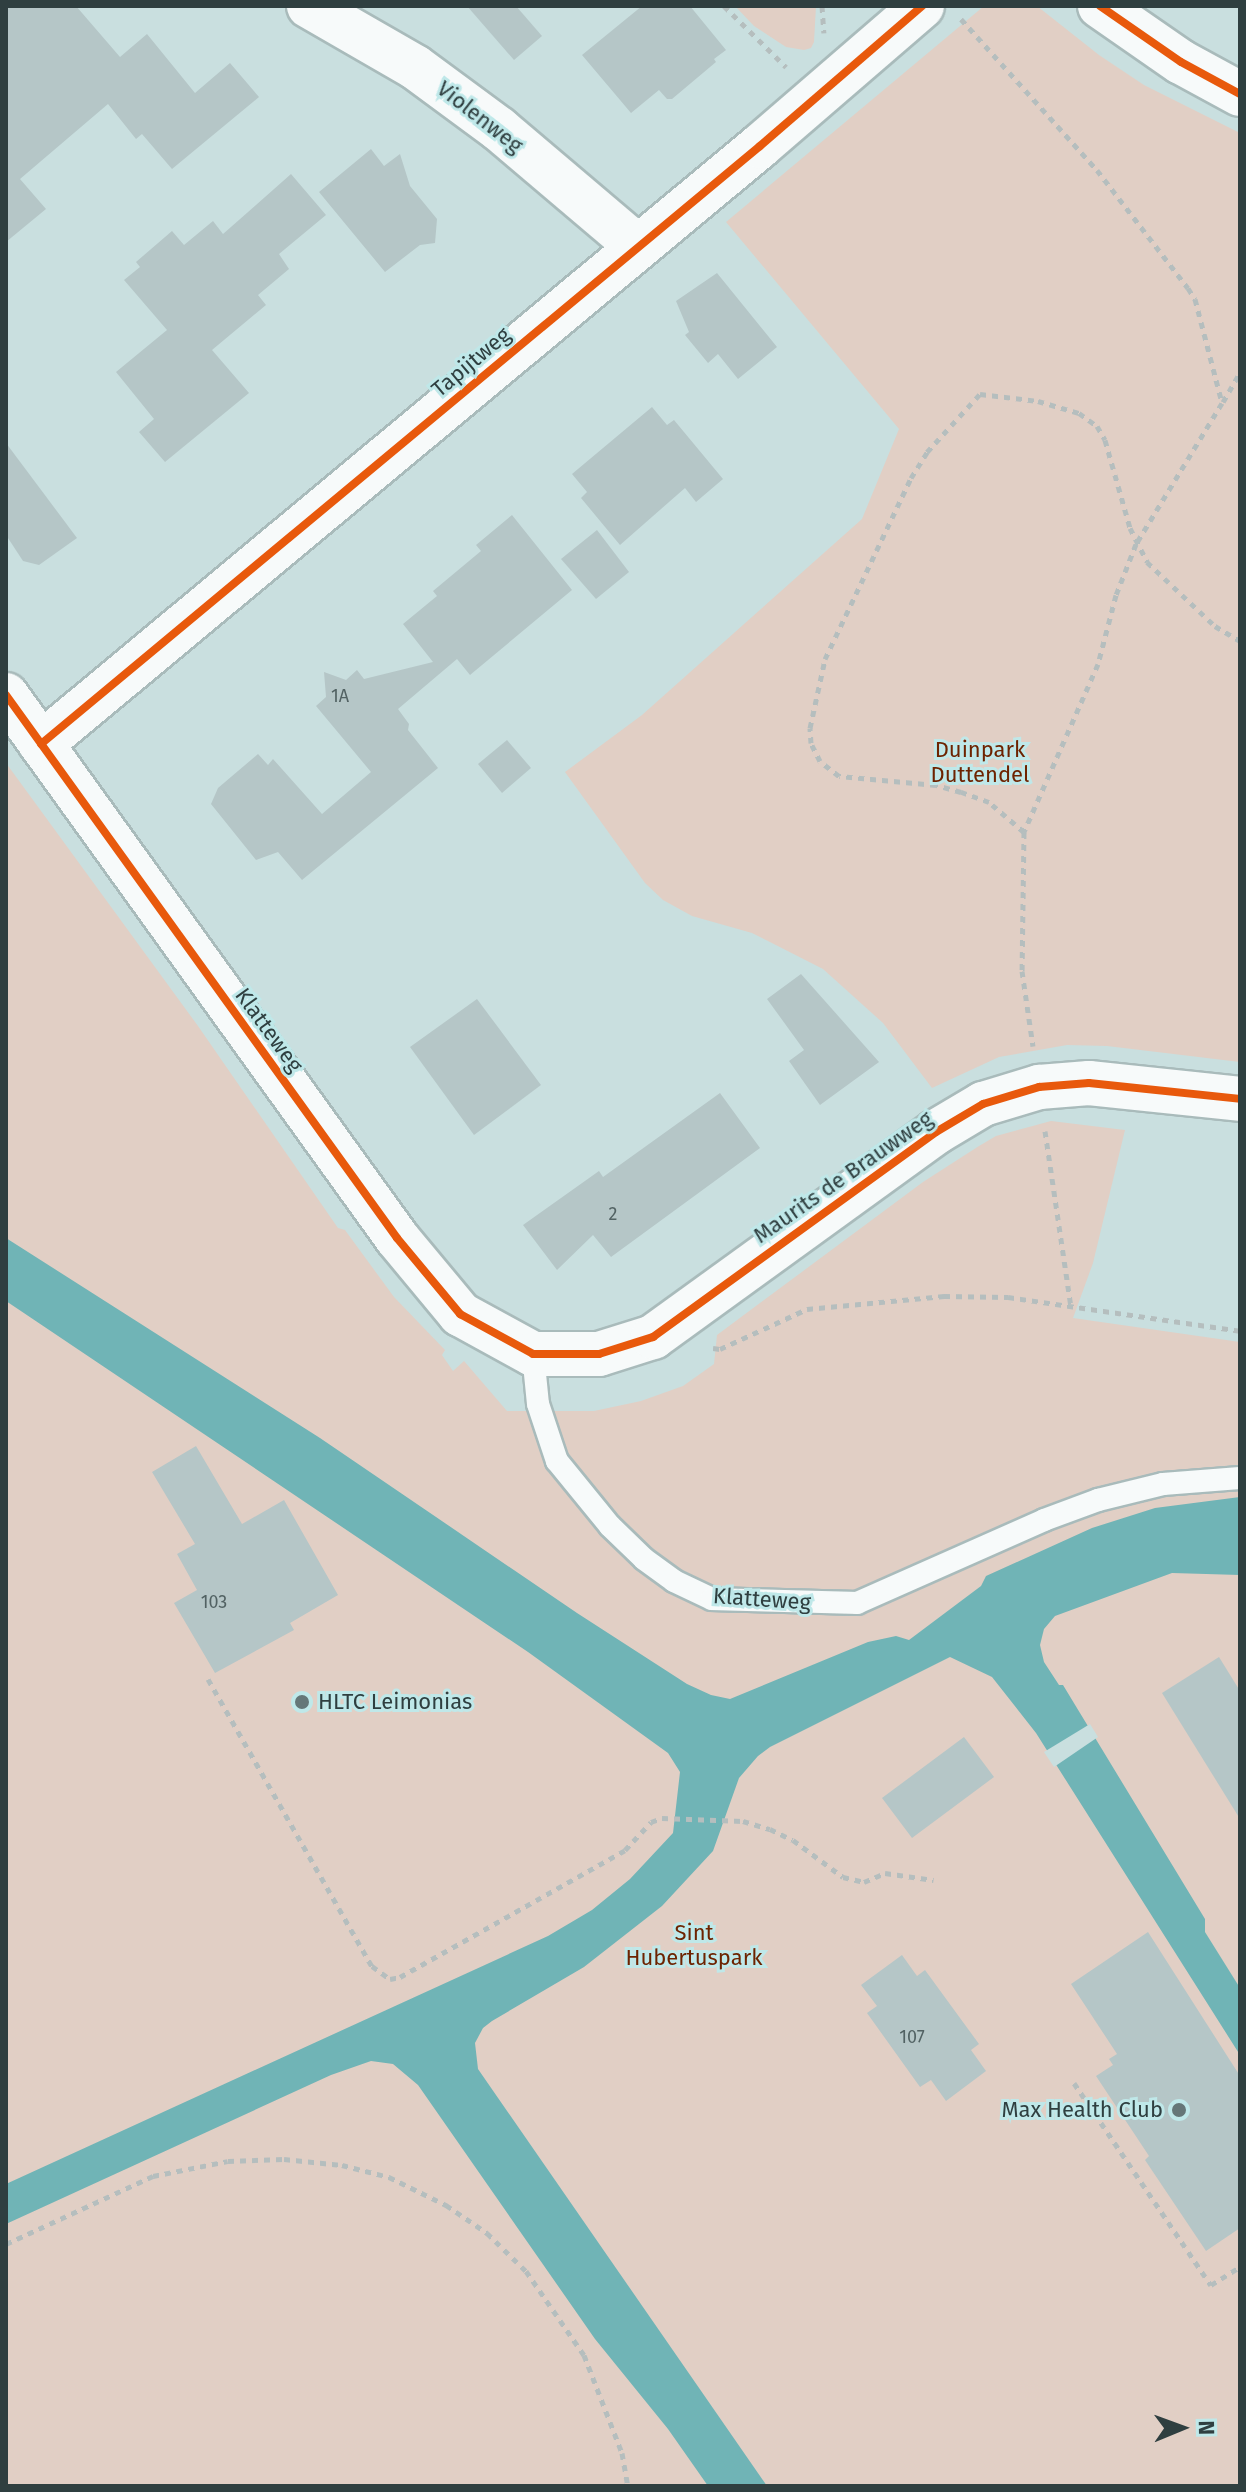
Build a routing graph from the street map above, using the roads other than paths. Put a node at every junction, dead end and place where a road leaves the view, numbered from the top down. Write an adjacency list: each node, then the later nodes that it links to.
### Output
1 (309, 6): 5 (street, Violenweg)
2 (1100, 6): 4 (street)
3 (940, 11): 5 (street, Tapijtweg)
4 (1240, 94)
5 (638, 247): 7 (street, Tapijtweg)
6 (6, 695): 7 (street, Klatteweg)
7 (41, 744): 9 (street, Klatteweg)
8 (1240, 1099): 9 (street, Maurits de Brauwweg)
9 (533, 1354): 10 (lane, Klatteweg)
10 (1240, 1478)

